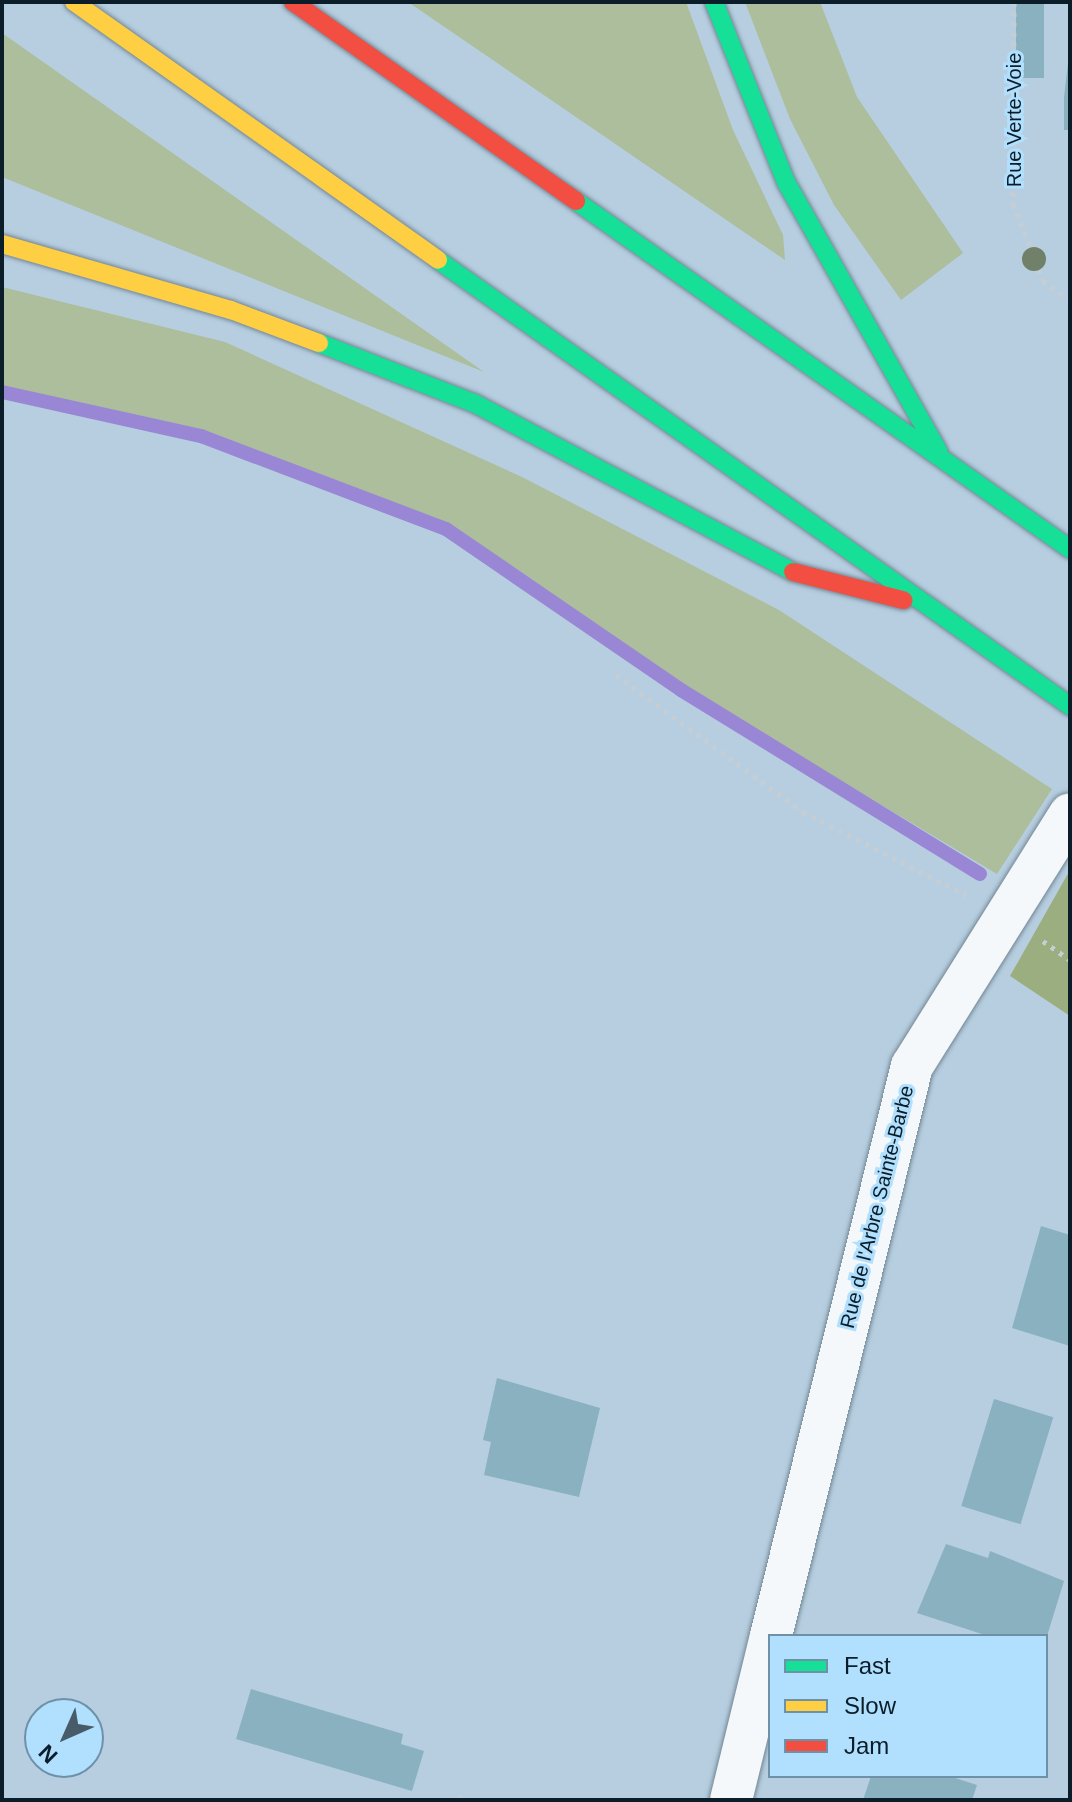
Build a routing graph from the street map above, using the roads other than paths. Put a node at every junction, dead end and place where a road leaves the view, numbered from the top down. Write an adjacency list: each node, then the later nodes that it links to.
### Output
1 (74, 2): 7 (highway)
2 (293, 2): 5 (highway)
3 (714, 2): 5 (highway)
4 (2, 244): 7 (highway)
5 (943, 460): 6 (highway)
6 (1070, 549)
7 (929, 606): 8 (highway)
8 (1070, 706)
9 (1070, 814): 10 (street, Rue de l'Arbre Sainte-Barbe)
10 (771, 1634)
11 (768, 1646): 12 (street, Rue de l'Arbre Sainte-Barbe)
12 (731, 1800)

